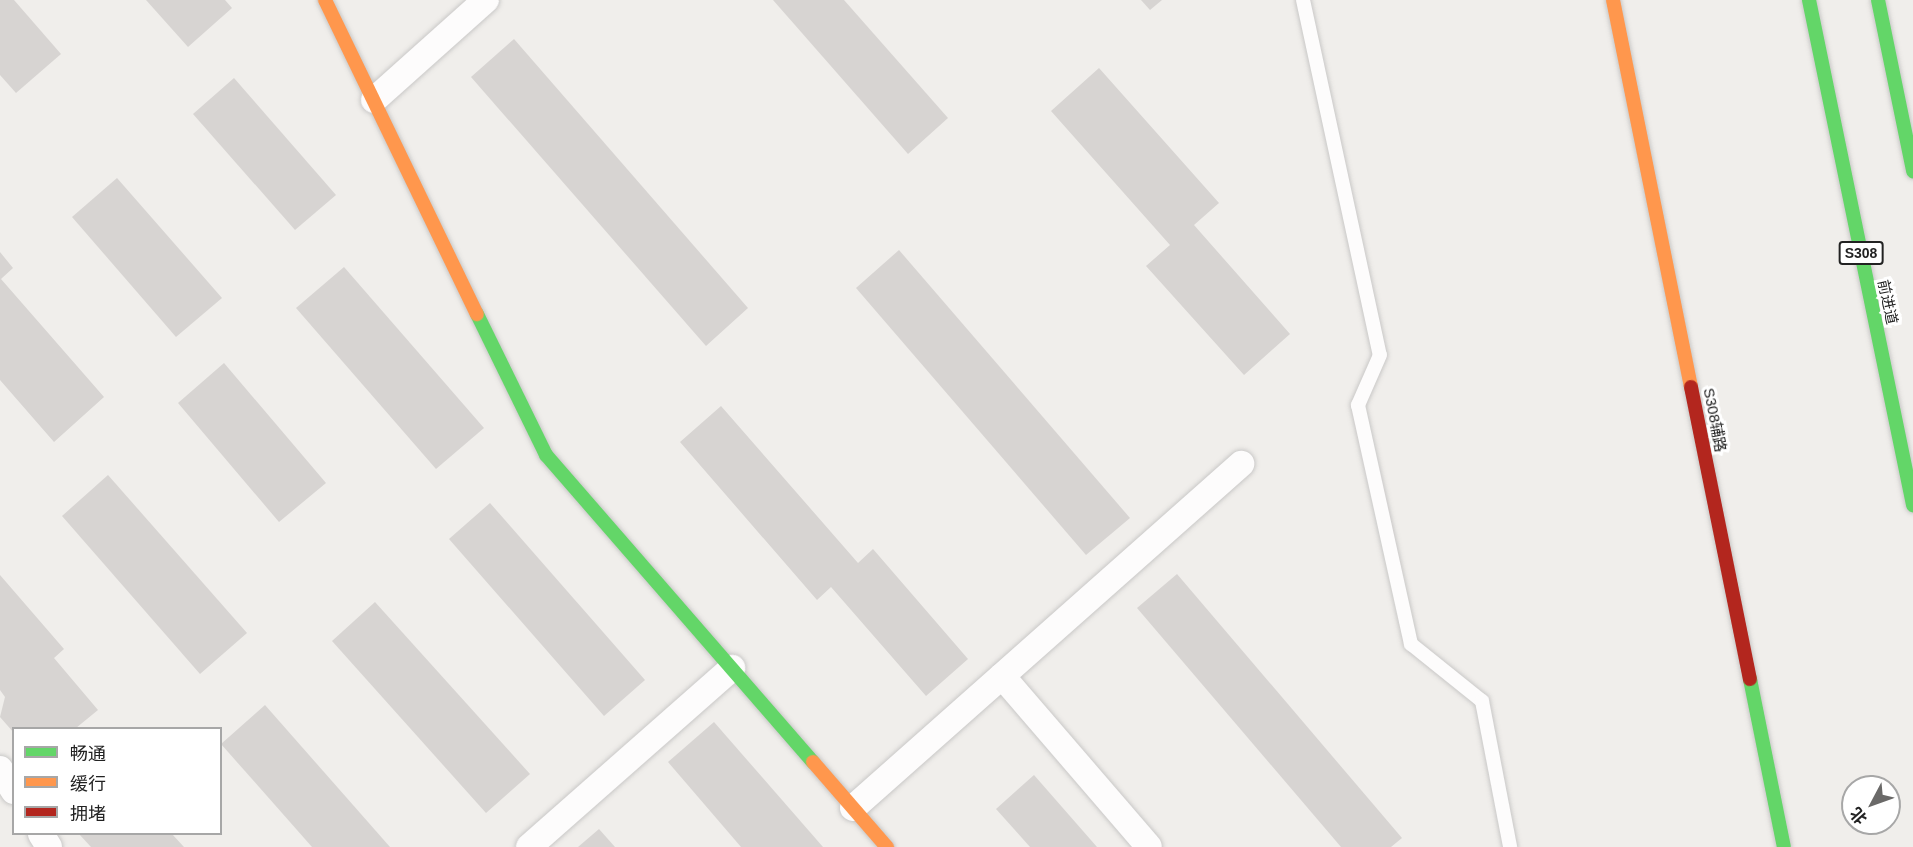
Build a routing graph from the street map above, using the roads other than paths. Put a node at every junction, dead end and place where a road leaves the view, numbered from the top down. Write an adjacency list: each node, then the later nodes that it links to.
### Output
1 (325, 0): 7 (main road)
2 (486, 0): 7 (street)
3 (1303, 0): 19 (lane)
4 (1613, 0): 20 (main road, S308辅路)
5 (1809, 0): 10 (main road, 前进道 / S308)
6 (1878, 0): 8 (main road)
7 (374, 100): 11 (main road)
8 (1913, 171)
9 (1241, 464): 12 (street)
10 (1913, 506)
11 (732, 668): 15 (main road); 16 (street)
12 (1002, 676): 15 (street); 18 (street)
13 (0, 769): 14 (street)
14 (12, 788)
15 (853, 808): 17 (main road)
16 (530, 847)
17 (887, 847)
18 (1149, 847)
19 (1509, 847)
20 (1784, 847)

